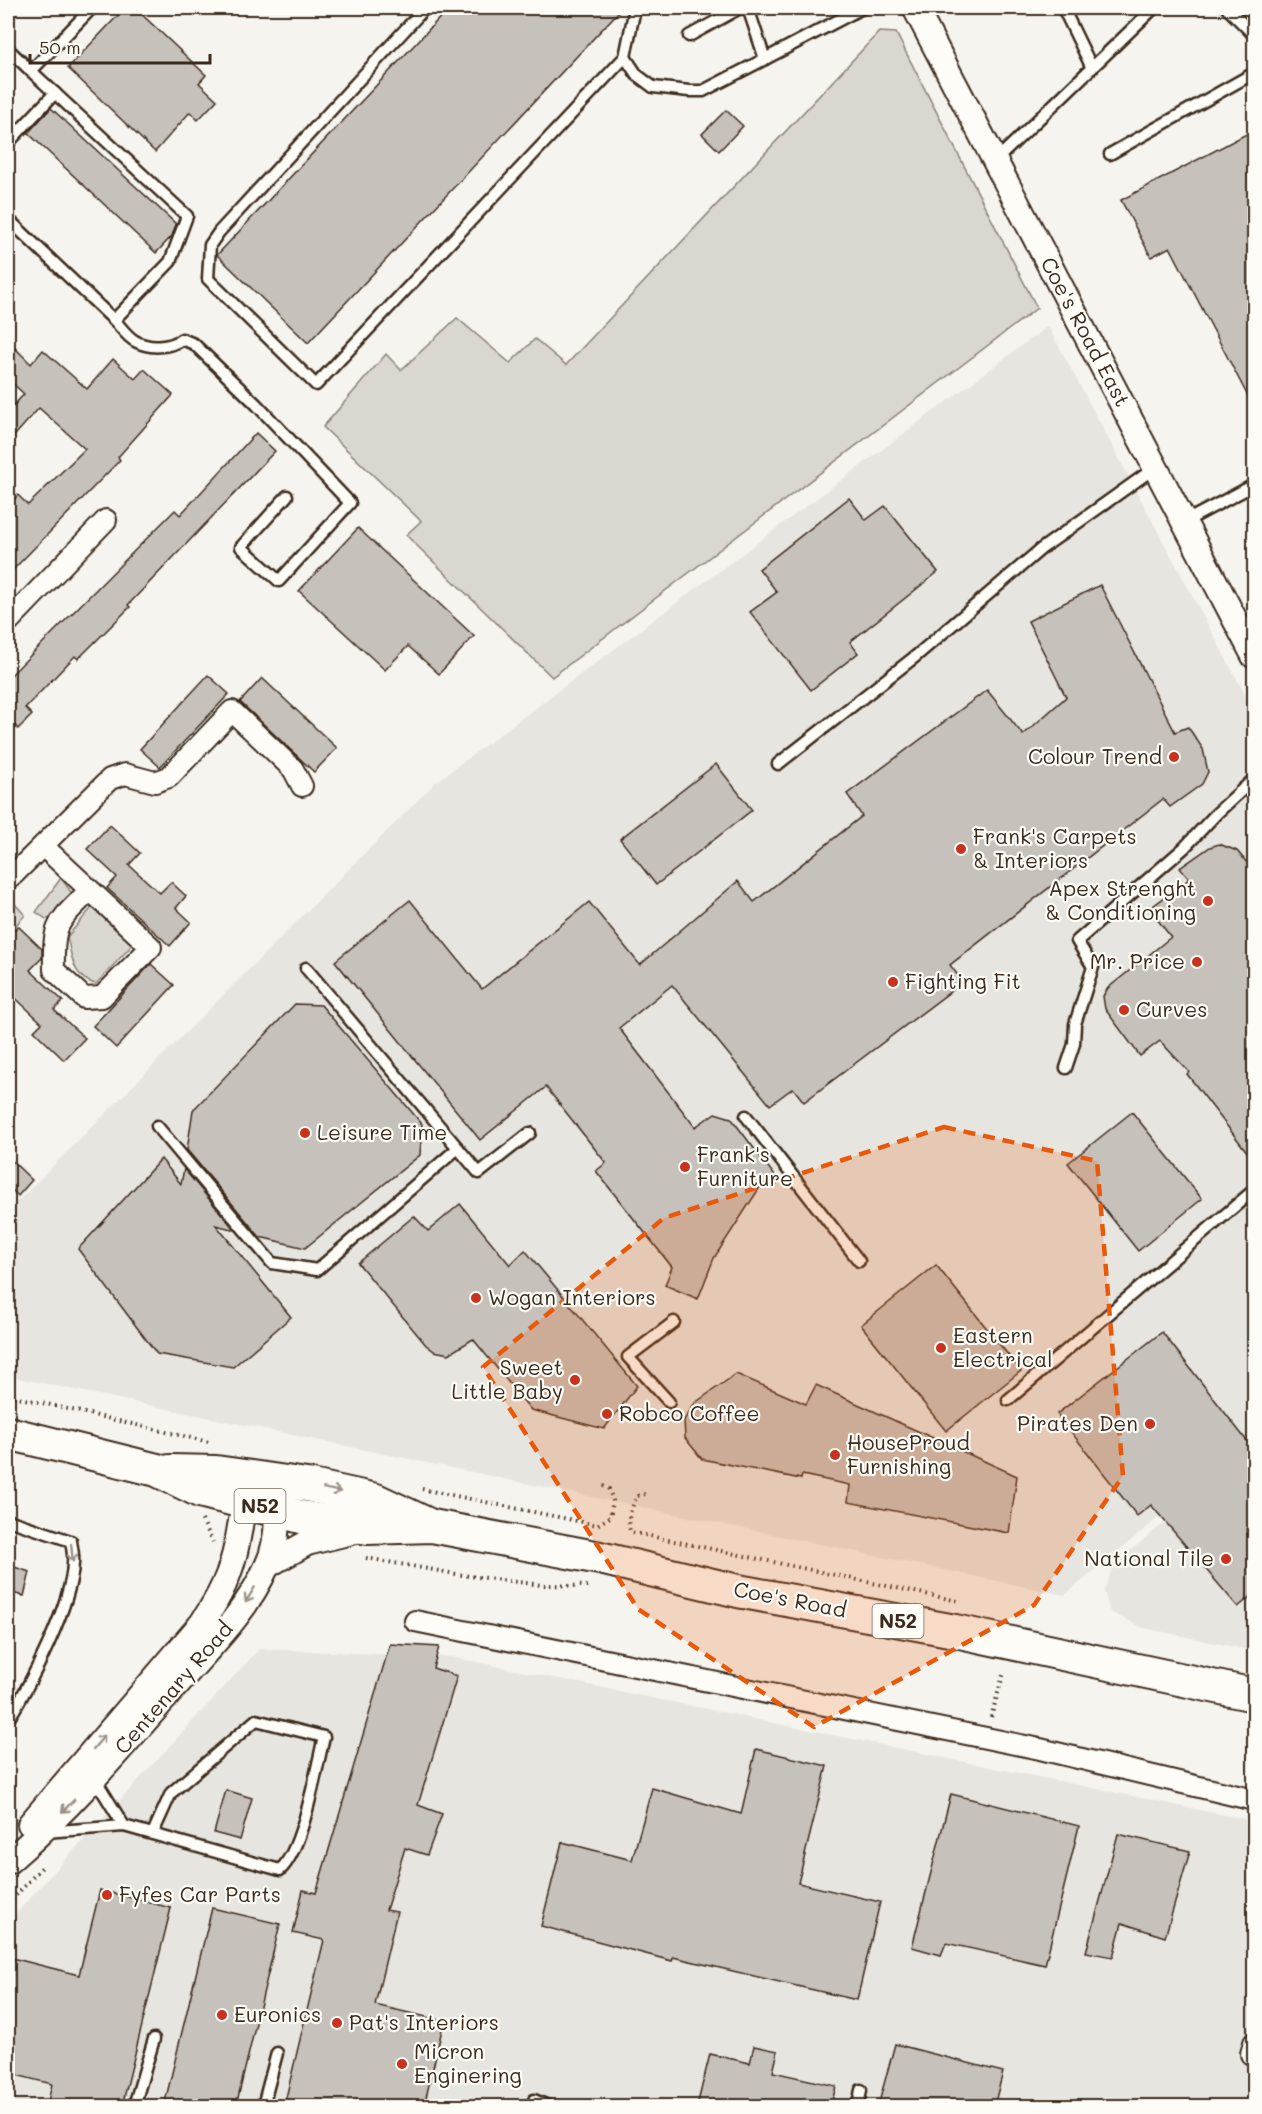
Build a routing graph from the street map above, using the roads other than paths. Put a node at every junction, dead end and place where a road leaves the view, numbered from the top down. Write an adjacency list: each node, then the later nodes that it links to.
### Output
1 (92, 8): 17 (lane)
2 (425, 8): 14 (lane)
3 (635, 8): 14 (lane)
4 (740, 8): 12 (lane)
5 (748, 8): 15 (lane)
6 (862, 8): 15 (lane)
7 (915, 8): 22 (street, Coe's Road East)
8 (1063, 8): 16 (lane)
9 (1154, 8): 16 (lane)
10 (1227, 8): 11 (lane)
11 (1254, 35)
12 (689, 36)
13 (8, 49): 17 (lane)
14 (625, 57): 15 (lane)
15 (765, 59)
16 (1092, 68): 22 (lane)
17 (31, 71): 19 (lane)
18 (1254, 73): 21 (lane)
19 (55, 93): 20 (lane); 24 (lane)
20 (8, 143)
21 (1110, 154)
22 (996, 161): 25 (street, Coe's Road East)
23 (8, 219): 24 (lane)
24 (114, 320): 27 (lane)
25 (1156, 467): 29 (street, Coe's Road East); 32 (lane)
26 (1254, 485): 29 (lane)
27 (287, 496)
28 (106, 520): 30 (street)
29 (1184, 522): 31 (street, Coe's Road East)
30 (8, 622)
31 (1254, 656)
32 (778, 764)
33 (1252, 781): 39 (lane)
34 (302, 786): 35 (street)
35 (43, 846): 36 (street); 37 (street)
36 (8, 880)
37 (90, 890): 37 (street)
38 (306, 968): 43 (lane)
39 (1066, 1068)
40 (746, 1116): 45 (lane)
41 (157, 1126): 43 (lane)
42 (530, 1133): 43 (lane)
43 (458, 1148)
44 (1254, 1190): 47 (lane)
45 (859, 1261)
46 (674, 1322): 48 (lane)
47 (1008, 1400)
48 (669, 1402)
49 (8, 1433): 50 (main road, Coe's Road / N52)
50 (263, 1492): 52 (main road, Coe's Road / N52, one-way to 52); 53 (main road, Coe's Road / N52); 54 (street, Centenary Road); 63 (street, Centenary Road, one-way to 50)
51 (8, 1520): 57 (lane, one-way to 57)
52 (432, 1526): 53 (main road, Coe's Road / N52); 56 (main road, Coe's Road / N52)
53 (365, 1542): 54 (street)
54 (268, 1564): 58 (street, Centenary Road, one-way to 58)
55 (415, 1621): 59 (street)
56 (1254, 1695)
57 (8, 1720)
58 (95, 1779): 60 (lane); 61 (street, Centenary Road, one-way to 61)
59 (1254, 1800)
60 (124, 1826): 61 (lane); 62 (lane)
61 (43, 1832): 64 (street, Centenary Road)
62 (153, 1833): 62 (lane)
63 (8, 1851)
64 (8, 1862)
65 (154, 2039): 69 (lane)
66 (277, 2053): 70 (lane)
67 (861, 2090): 72 (lane)
68 (534, 2100): 71 (lane)
69 (134, 2106)
70 (263, 2106)
71 (548, 2106)
72 (858, 2106)

